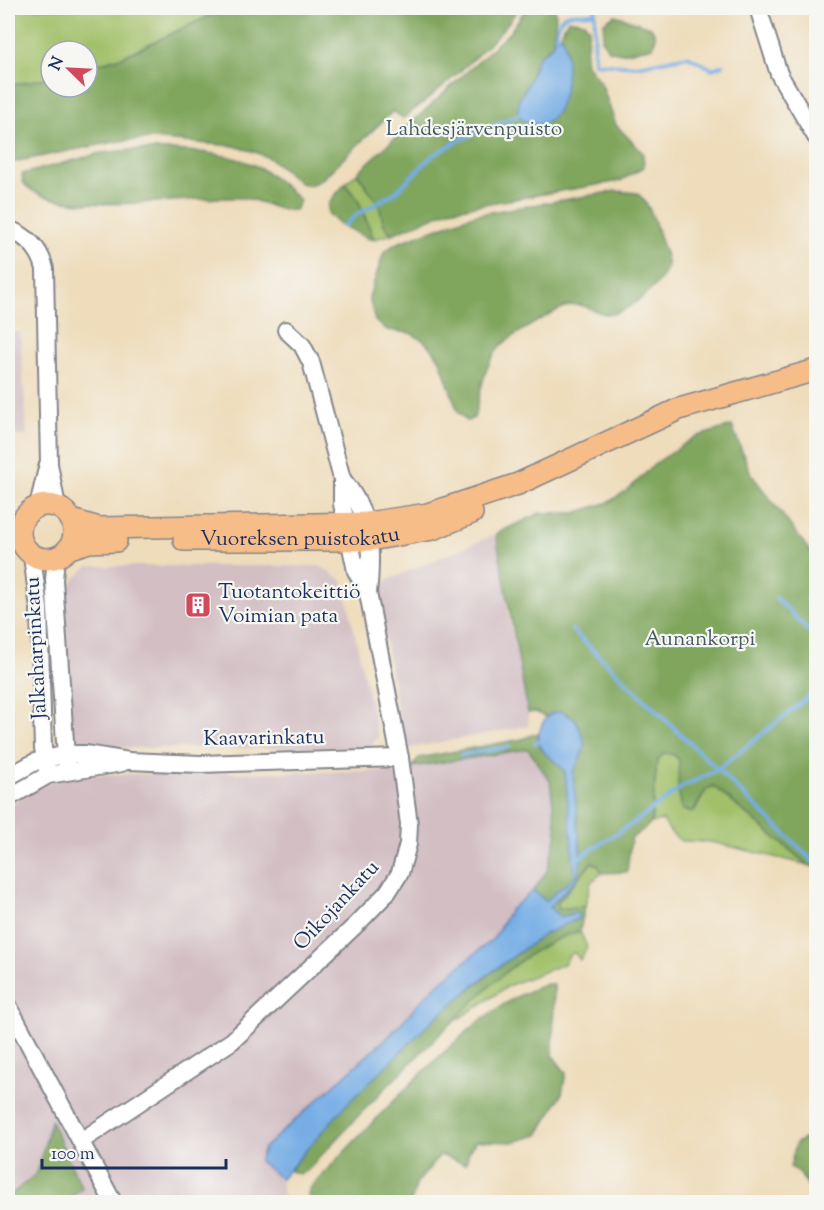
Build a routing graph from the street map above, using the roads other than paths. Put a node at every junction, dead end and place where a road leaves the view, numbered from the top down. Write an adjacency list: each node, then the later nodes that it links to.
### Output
1 (758, 8): 2 (street)
2 (816, 137)
3 (8, 230): 6 (street)
4 (286, 330): 8 (street, Oikojankatu)
5 (816, 370): 8 (main road, Vuoreksen puistokatu)
6 (56, 511): 7 (main road); 8 (main road, Vuoreksen puistokatu); 10 (main road)
7 (15, 523): 9 (main road)
8 (358, 531): 10 (main road, Vuoreksen puistokatu); 12 (street, Oikojankatu)
9 (21, 549): 10 (main road); 13 (street, Jalkaharpinkatu)
10 (63, 553): 11 (street, Jalkaharpinkatu)
11 (66, 754): 13 (street, Kaavarinkatu); 14 (street, Kaavarinkatu); 15 (street, Jalkaharpinkatu)
12 (400, 758): 14 (street, Kaavarinkatu); 20 (street, Oikojankatu)
13 (45, 759): 16 (street, Jalkaharpinkatu); 17 (street, Kaavarinkatu)
14 (129, 762): 15 (street, Kaavarinkatu)
15 (67, 771): 16 (street, Kaavarinkatu)
16 (48, 775): 18 (street, Kaavarinkatu)
17 (8, 777)
18 (8, 798)
19 (8, 1005): 20 (street)
20 (81, 1141): 21 (street)
21 (113, 1203)

